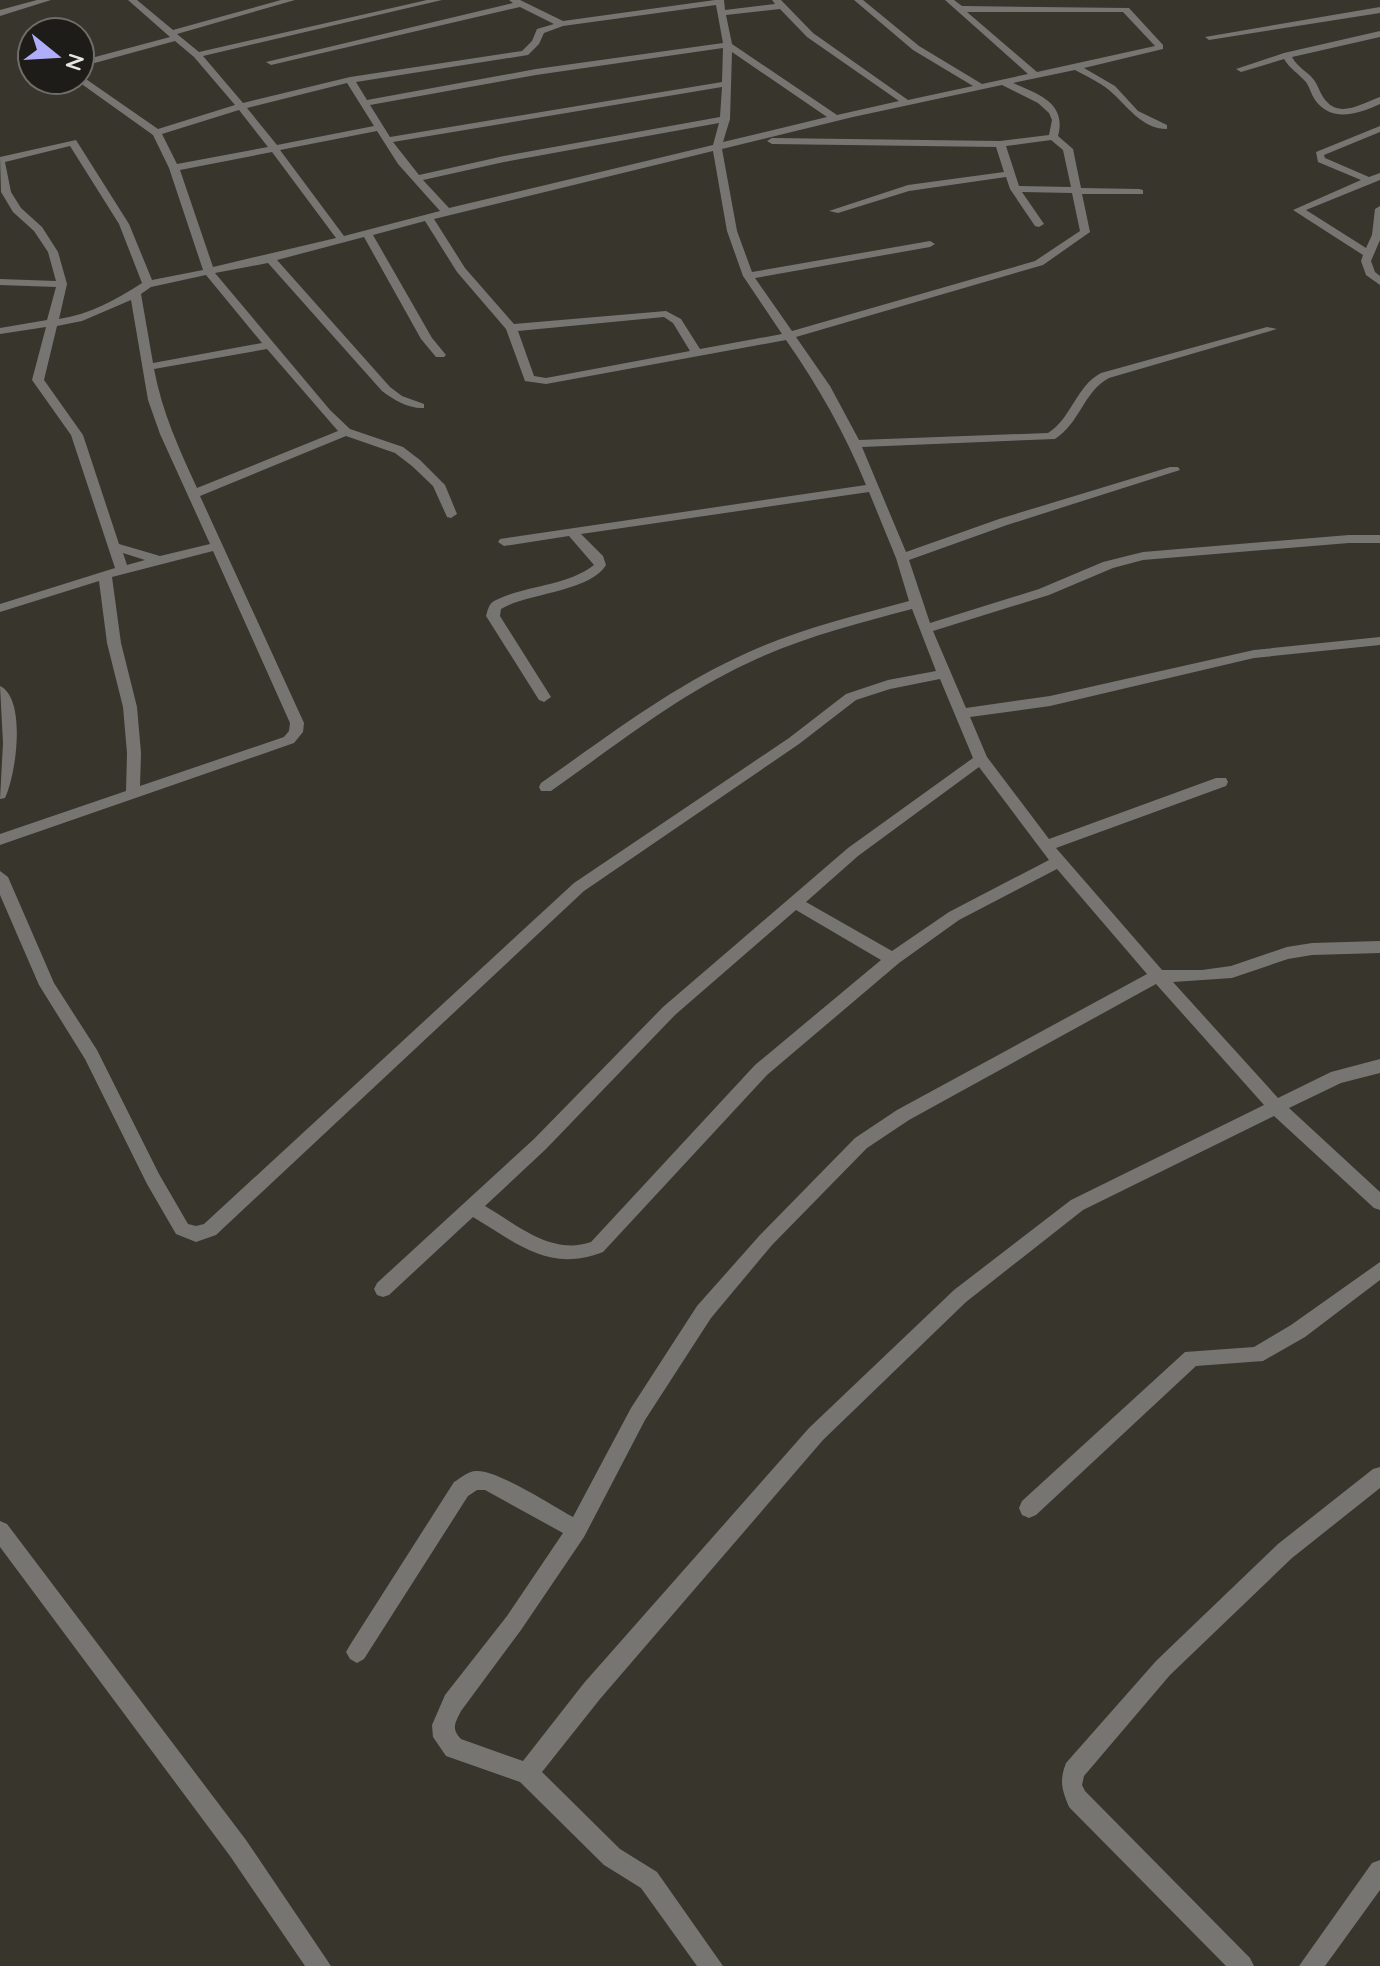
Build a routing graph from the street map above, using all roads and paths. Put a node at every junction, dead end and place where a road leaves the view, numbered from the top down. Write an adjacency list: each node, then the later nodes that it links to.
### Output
1 (47, 0): 10 (street)
2 (132, 0): 18 (street)
3 (291, 0): 13 (street)
4 (438, 0): 21 (street)
5 (858, 0): 31 (street)
6 (949, 0): 12 (street)
7 (246, 1): 13 (street)
8 (517, 2): 16 (street); 24 (street)
9 (778, 3): 11 (street); 35 (street)
10 (15, 4): 15 (street)
11 (721, 5): 16 (street); 20 (street)
12 (960, 9): 25 (street); 27 (street)
13 (255, 10): 18 (street)
14 (1380, 10): 19 (street)
15 (0, 13)
16 (562, 24): 28 (street)
17 (1380, 34): 22 (street)
18 (174, 35): 21 (street); 23 (street)
19 (1209, 37)
20 (728, 45): 30 (street); 34 (street); 38 (street)
21 (197, 55): 36 (street)
22 (1287, 55): 26 (street); 33 (street)
23 (96, 59)
24 (271, 62)
25 (1075, 66): 27 (street); 39 (street)
26 (1241, 69)
27 (1035, 75): 29 (street)
28 (350, 80): 34 (street); 36 (street)
29 (1003, 82): 31 (street); 43 (street)
30 (724, 84): 37 (street); 44 (street)
31 (981, 87): 35 (street)
32 (96, 90): 42 (street)
33 (1380, 100)
34 (366, 103): 40 (street)
35 (907, 103): 38 (street)
36 (239, 107): 42 (street); 47 (street)
37 (725, 119): 48 (street); 53 (street)
38 (836, 119): 45 (street)
39 (1164, 127)
40 (379, 128): 44 (street); 47 (street)
41 (1380, 129): 54 (street)
42 (157, 133): 50 (street)
43 (1053, 137): 46 (street); 56 (street)
44 (387, 140): 53 (street)
45 (750, 141): 46 (street); 48 (street)
46 (1000, 144): 51 (street)
47 (274, 147): 50 (street); 65 (street)
48 (717, 148): 60 (street); 70 (street)
49 (0, 160): 73 (street); 74 (street)
50 (174, 168): 69 (street)
51 (1009, 174): 55 (street); 59 (street)
52 (1380, 176): 54 (street)
53 (415, 179): 60 (street)
54 (1368, 180): 67 (street)
55 (1015, 189): 56 (street); 62 (street)
56 (1076, 192): 57 (street); 80 (street)
57 (1139, 192)
58 (1380, 209): 64 (street)
59 (834, 211)
60 (447, 212): 61 (street)
61 (428, 218): 63 (street); 77 (street)
62 (1039, 224)
63 (367, 234): 65 (street); 83 (street)
64 (1379, 236): 67 (street)
65 (342, 240): 68 (street)
66 (930, 244): 70 (street)
67 (1368, 253): 72 (street)
68 (270, 259): 69 (street); 85 (street)
69 (210, 274): 74 (street); 81 (street)
70 (748, 276): 80 (street)
71 (0, 282): 73 (street)
72 (1380, 282)
73 (62, 284): 76 (street)
74 (148, 284): 75 (street)
75 (135, 292): 76 (street); 84 (street)
76 (49, 325): 79 (street); 95 (street)
77 (511, 328): 82 (street); 82 (street)
78 (1271, 329): 87 (street)
79 (0, 331)
80 (788, 336): 82 (street); 87 (street)
81 (269, 345): 84 (street); 86 (street)
82 (696, 351)
83 (440, 355)
84 (149, 367): 90 (street)
85 (420, 406)
86 (346, 432): 90 (street); 91 (street)
87 (855, 444): 89 (street)
88 (1174, 470): 97 (street)
89 (872, 488): 92 (street); 97 (street)
90 (193, 494): 96 (street)
91 (451, 514)
92 (573, 533): 94 (street); 107 (street)
93 (1380, 539): 103 (street)
94 (504, 542)
95 (113, 546): 98 (street); 99 (street)
96 (217, 546): 98 (street); 112 (street)
97 (902, 558): 101 (street)
98 (158, 560): 99 (street)
99 (122, 570): 100 (street)
100 (105, 576): 102 (street); 112 (street)
101 (918, 603): 103 (street); 111 (street)
102 (0, 608)
103 (925, 629): 105 (street)
104 (1380, 641): 108 (street)
105 (943, 674): 108 (street); 117 (street)
106 (0, 691): 113 (street)
107 (544, 697)
108 (962, 713): 109 (street)
109 (981, 759): 115 (street); 118 (street)
110 (1221, 782): 115 (street)
111 (546, 787)
112 (133, 793): 114 (street)
113 (0, 794)
114 (0, 840)
115 (1046, 846): 116 (street)
116 (1059, 861): 120 (street); 121 (street)
117 (0, 877)
118 (794, 902): 120 (street); 125 (street)
119 (1380, 947): 121 (street)
120 (893, 959): 125 (street)
121 (1158, 976): 123 (street); 130 (street)
122 (1380, 1066): 123 (street)
123 (1275, 1106): 124 (street); 133 (street)
124 (1380, 1203)
125 (473, 1208): 127 (street)
126 (1380, 1270): 129 (street)
127 (383, 1289)
128 (1380, 1476): 137 (street)
129 (1029, 1508)
130 (577, 1530): 132 (street); 133 (street)
131 (0, 1531): 135 (street)
132 (357, 1652)
133 (527, 1773): 136 (street)
134 (1379, 1875): 138 (street)
135 (319, 1966)
136 (711, 1966)
137 (1242, 1966)
138 (1311, 1966)

